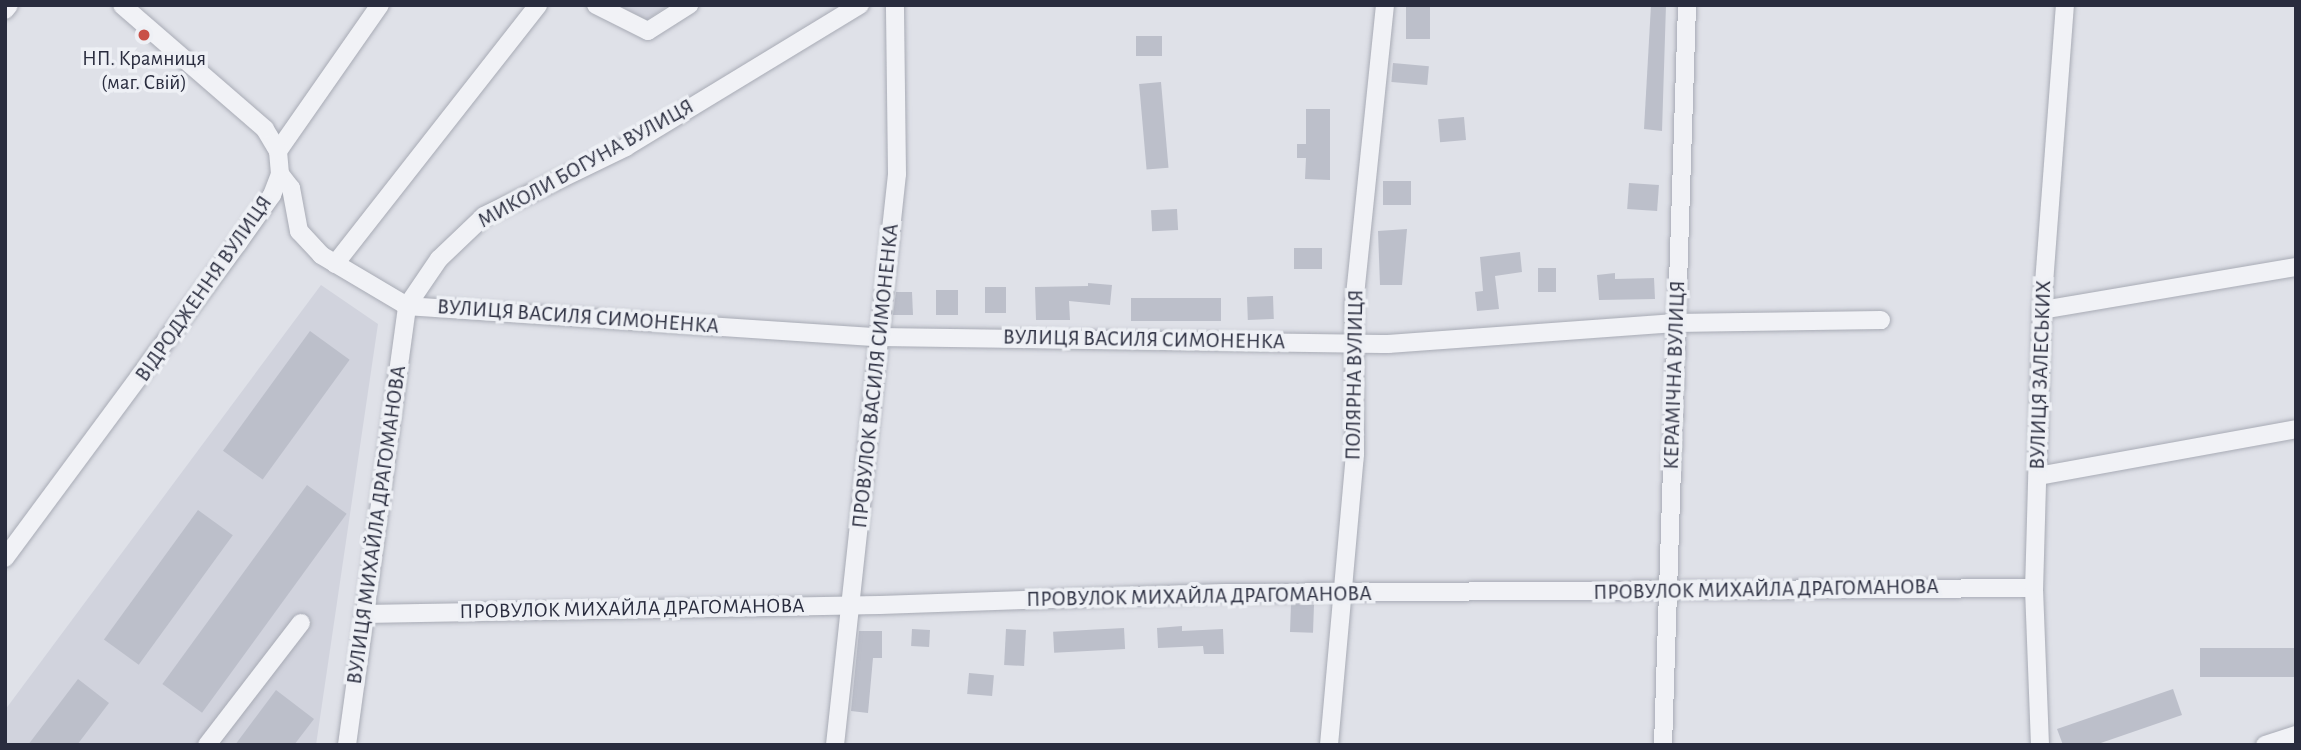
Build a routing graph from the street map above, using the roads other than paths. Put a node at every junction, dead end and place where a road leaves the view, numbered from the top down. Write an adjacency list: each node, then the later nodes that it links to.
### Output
1 (9, 5): 12 (street)
2 (122, 5): 13 (street)
3 (380, 5): 13 (street)
4 (538, 5): 15 (street)
5 (596, 5): 6 (street)
6 (688, 5)
7 (860, 5): 17 (street, МИКОЛИ БОГУНА ВУЛИЦЯ)
8 (895, 5): 21 (street, ПРОВУЛОК ВАСИЛЯ СИМОНЕНКА)
9 (1385, 5): 22 (street, ПОЛЯРНА ВУЛИЦЯ)
10 (1687, 5): 20 (street, КЕРАМІЧНА ВУЛИЦЯ)
11 (2065, 5): 18 (street, ВУЛИЦЯ ЗАЛЕСЬКИХ)
12 (5, 10)
13 (278, 151): 14 (street, ВІДРОДЖЕННЯ ВУЛИЦЯ)
14 (280, 174): 15 (street); 25 (street, ВІДРОДЖЕННЯ ВУЛИЦЯ)
15 (335, 264): 17 (street)
16 (2296, 268): 18 (street)
17 (407, 306): 21 (street, ВУЛИЦЯ ВАСИЛЯ СИМОНЕНКА); 30 (street, ВУЛИЦЯ МИХАЙЛА ДРАГОМАНОВА)
18 (2042, 310): 24 (street, ВУЛИЦЯ ЗАЛЕСЬКИХ)
19 (1881, 320): 20 (street, ВУЛИЦЯ ВАСИЛЯ СИМОНЕНКА)
20 (1675, 323): 22 (street, ВУЛИЦЯ ВАСИЛЯ СИМОНЕНКА); 27 (street, КЕРАМІЧНА ВУЛИЦЯ)
21 (879, 337): 22 (street, ВУЛИЦЯ ВАСИЛЯ СИМОНЕНКА); 29 (street, ПРОВУЛОК ВАСИЛЯ СИМОНЕНКА)
22 (1354, 342): 28 (street, ПОЛЯРНА ВУЛИЦЯ)
23 (2296, 429): 24 (street)
24 (2038, 477): 26 (street, ВУЛИЦЯ ЗАЛЕСЬКИХ)
25 (5, 558)
26 (2034, 588): 27 (street, ПРОВУЛОК МИХАЙЛА ДРАГОМАНОВА); 38 (street, ВУЛИЦЯ ЗАЛЕСЬКИХ)
27 (1668, 593): 28 (street, ПРОВУЛОК МИХАЙЛА ДРАГОМАНОВА); 37 (street, КЕРАМІЧНА ВУЛИЦЯ)
28 (1344, 594): 29 (street, ПРОВУЛОК МИХАЙЛА ДРАГОМАНОВА); 36 (street, ПОЛЯРНА ВУЛИЦЯ)
29 (849, 606): 30 (street, ПРОВУЛОК МИХАЙЛА ДРАГОМАНОВА); 35 (street, ПРОВУЛОК ВАСИЛЯ СИМОНЕНКА)
30 (364, 614): 34 (street, ВУЛИЦЯ МИХАЙЛА ДРАГОМАНОВА)
31 (301, 623): 33 (street)
32 (2296, 735): 39 (street)
33 (207, 745)
34 (347, 745)
35 (835, 745)
36 (1329, 745)
37 (1663, 745)
38 (2040, 745)
39 (2265, 745)

